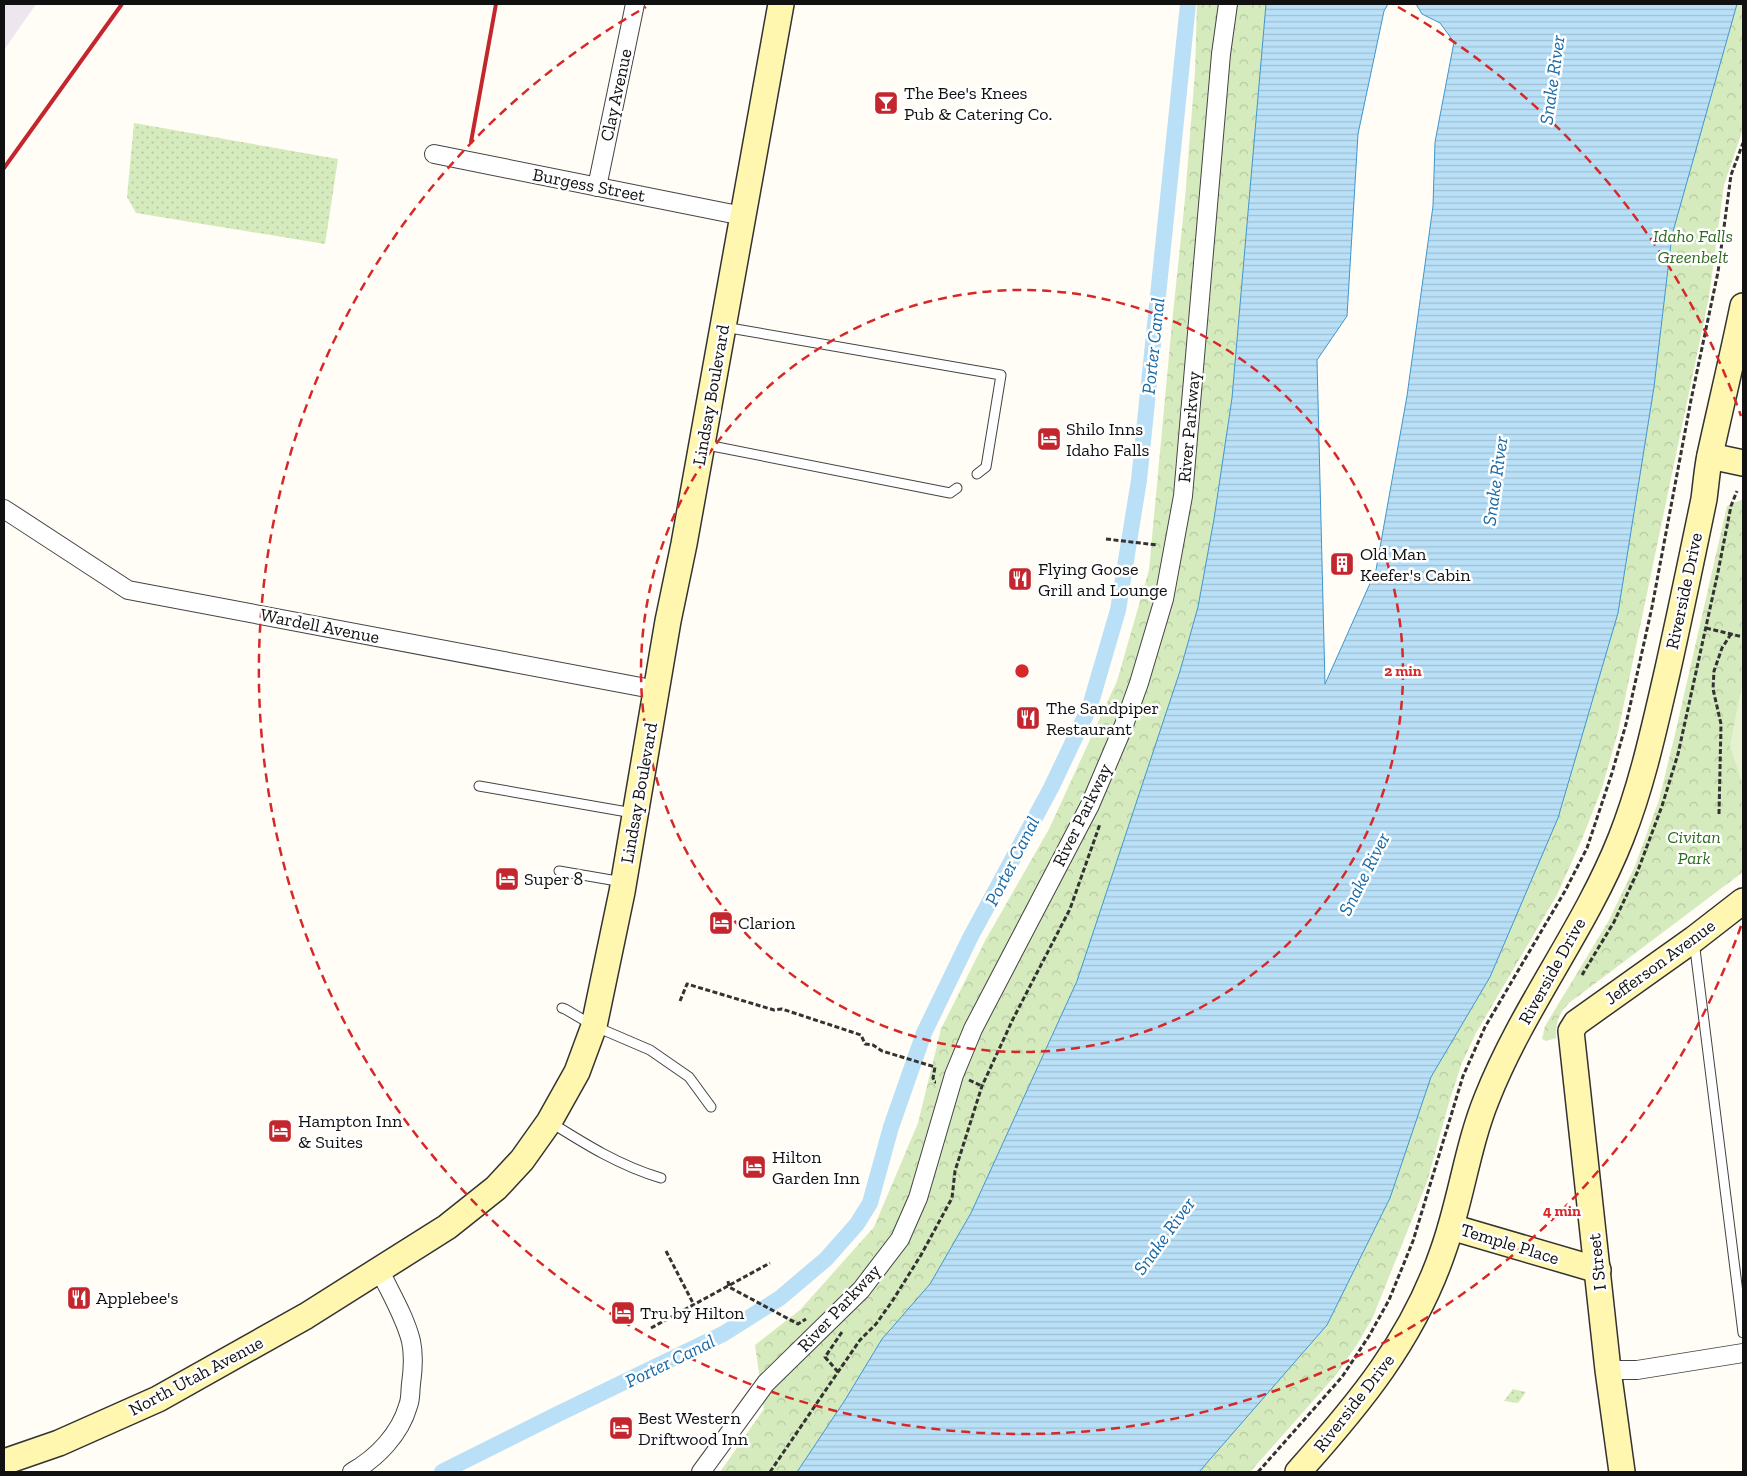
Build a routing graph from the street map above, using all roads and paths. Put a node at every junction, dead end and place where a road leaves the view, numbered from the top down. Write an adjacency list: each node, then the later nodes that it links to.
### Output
1 (635, 4): 6 (street, Clay Avenue)
2 (781, 4): 7 (street, Lindsay Boulevard)
3 (1228, 4): 57 (street, River Parkway)
4 (1743, 143): 59 (path)
5 (434, 154): 6 (street, Burgess Street)
6 (597, 187): 7 (street, Burgess Street)
7 (743, 216): 9 (street, Lindsay Boulevard)
8 (1743, 306): 11 (street, Riverside Drive)
9 (723, 327): 10 (street, Lindsay Boulevard); 13 (lane)
10 (702, 444): 14 (lane); 21 (street, Lindsay Boulevard)
11 (1710, 456): 12 (street); 40 (street, Riverside Drive)
12 (1743, 463)
13 (977, 474)
14 (957, 488)
15 (4, 509): 21 (street, Wardell Avenue)
16 (1106, 539): 17 (path)
17 (1156, 545)
18 (1706, 628): 19 (path)
19 (1731, 634): 20 (path); 24 (path)
20 (1743, 637)
21 (658, 690): 23 (street, Lindsay Boulevard)
22 (479, 786): 23 (lane)
23 (636, 813): 27 (street, Lindsay Boulevard)
24 (1719, 814)
25 (1103, 815): 36 (path)
26 (559, 871): 27 (lane)
27 (624, 882): 33 (street, Lindsay Boulevard)
28 (1743, 901): 29 (street, Jefferson Avenue)
29 (1694, 939): 32 (street, Jefferson Avenue); 51 (lane)
30 (680, 1001): 34 (path)
31 (562, 1008): 33 (lane)
32 (1576, 1023): 43 (street, I Street)
33 (594, 1026): 37 (lane); 38 (street, Lindsay Boulevard)
34 (935, 1067)
35 (964, 1078): 36 (path)
36 (982, 1086): 54 (path)
37 (711, 1107)
38 (549, 1122): 39 (lane); 44 (street, Lindsay Boulevard)
39 (661, 1178)
40 (1451, 1227): 43 (street, Temple Place); 60 (street, Riverside Drive)
41 (666, 1251): 47 (path)
42 (770, 1263): 46 (path)
43 (1598, 1270): 53 (street, I Street)
44 (380, 1271): 55 (street, North Utah Avenue); 56 (street)
45 (728, 1281): 46 (path)
46 (729, 1287): 47 (path); 48 (path)
47 (694, 1306): 49 (path)
48 (813, 1314)
49 (651, 1328)
50 (843, 1330): 54 (path)
51 (1743, 1333)
52 (1743, 1353): 53 (street)
53 (1608, 1370): 61 (street, I Street)
54 (838, 1372): 58 (path)
55 (4, 1462)
56 (352, 1472)
57 (701, 1472)
58 (770, 1472)
59 (1258, 1472)
60 (1298, 1472)
61 (1622, 1472)

